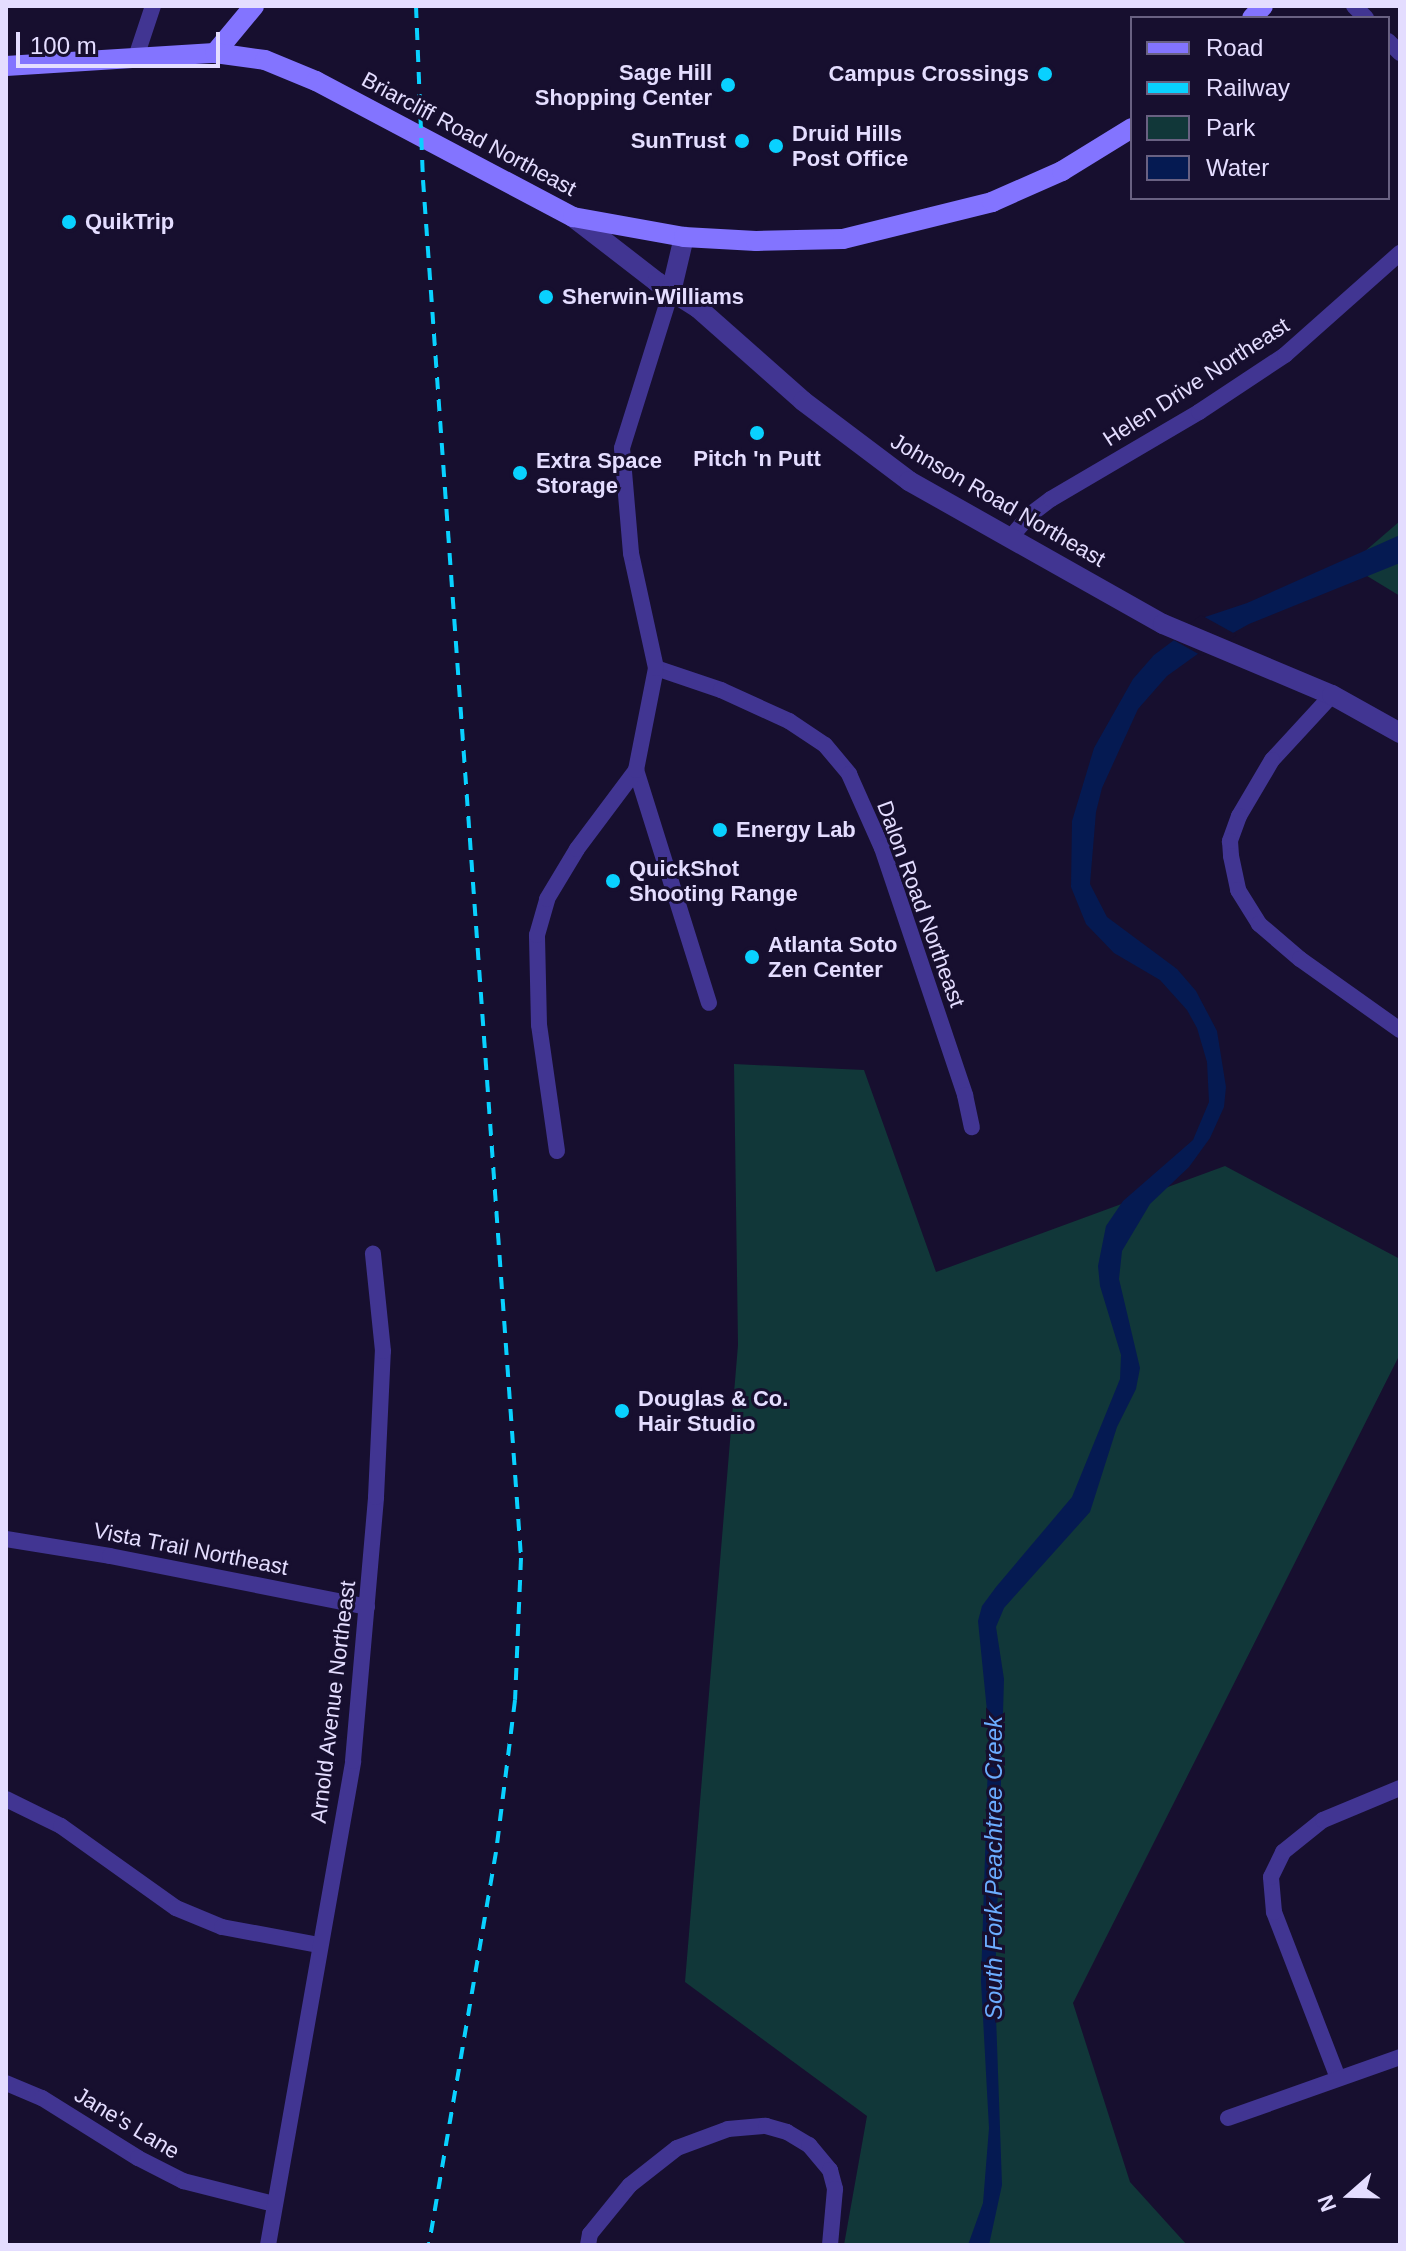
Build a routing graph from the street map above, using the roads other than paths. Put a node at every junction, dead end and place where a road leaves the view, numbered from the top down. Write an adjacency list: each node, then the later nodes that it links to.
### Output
1 (153, 6): 4 (street)
2 (254, 6): 3 (main road)
3 (215, 53): 4 (main road, Briarcliff Road Northeast); 7 (main road, Briarcliff Road Northeast)
4 (136, 57): 5 (main road, Briarcliff Road Northeast)
5 (9, 68)
6 (1130, 129): 8 (main road, Briarcliff Road Northeast)
7 (573, 217): 8 (main road, Briarcliff Road Northeast); 10 (street, Johnson Road Northeast)
8 (684, 237): 10 (street)
9 (1400, 253): 11 (street, Helen Drive Northeast)
10 (671, 292): 11 (street, Johnson Road Northeast); 12 (street)
11 (1010, 538): 13 (street, Johnson Road Northeast)
12 (656, 668): 15 (street); 18 (street, Dalon Road Northeast)
13 (1332, 695): 14 (street, Johnson Road Northeast); 17 (street)
14 (1400, 733)
15 (636, 770): 16 (street); 19 (street)
16 (709, 1003)
17 (1400, 1030)
18 (972, 1127)
19 (557, 1151)
20 (373, 1254): 22 (street, Arnold Avenue Northeast)
21 (6, 1539): 22 (street, Vista Trail Northeast)
22 (367, 1607): 25 (street, Arnold Avenue Northeast)
23 (1400, 1788): 27 (street)
24 (6, 1799): 25 (street)
25 (319, 1945): 30 (street, Arnold Avenue Northeast)
26 (1400, 2057): 27 (street)
27 (1338, 2078): 29 (street)
28 (6, 2083): 30 (street, Jane's Lane)
29 (1228, 2118)
30 (274, 2204): 31 (street, Arnold Avenue Northeast)
31 (268, 2245)
32 (588, 2245): 33 (street)
33 (830, 2245)

